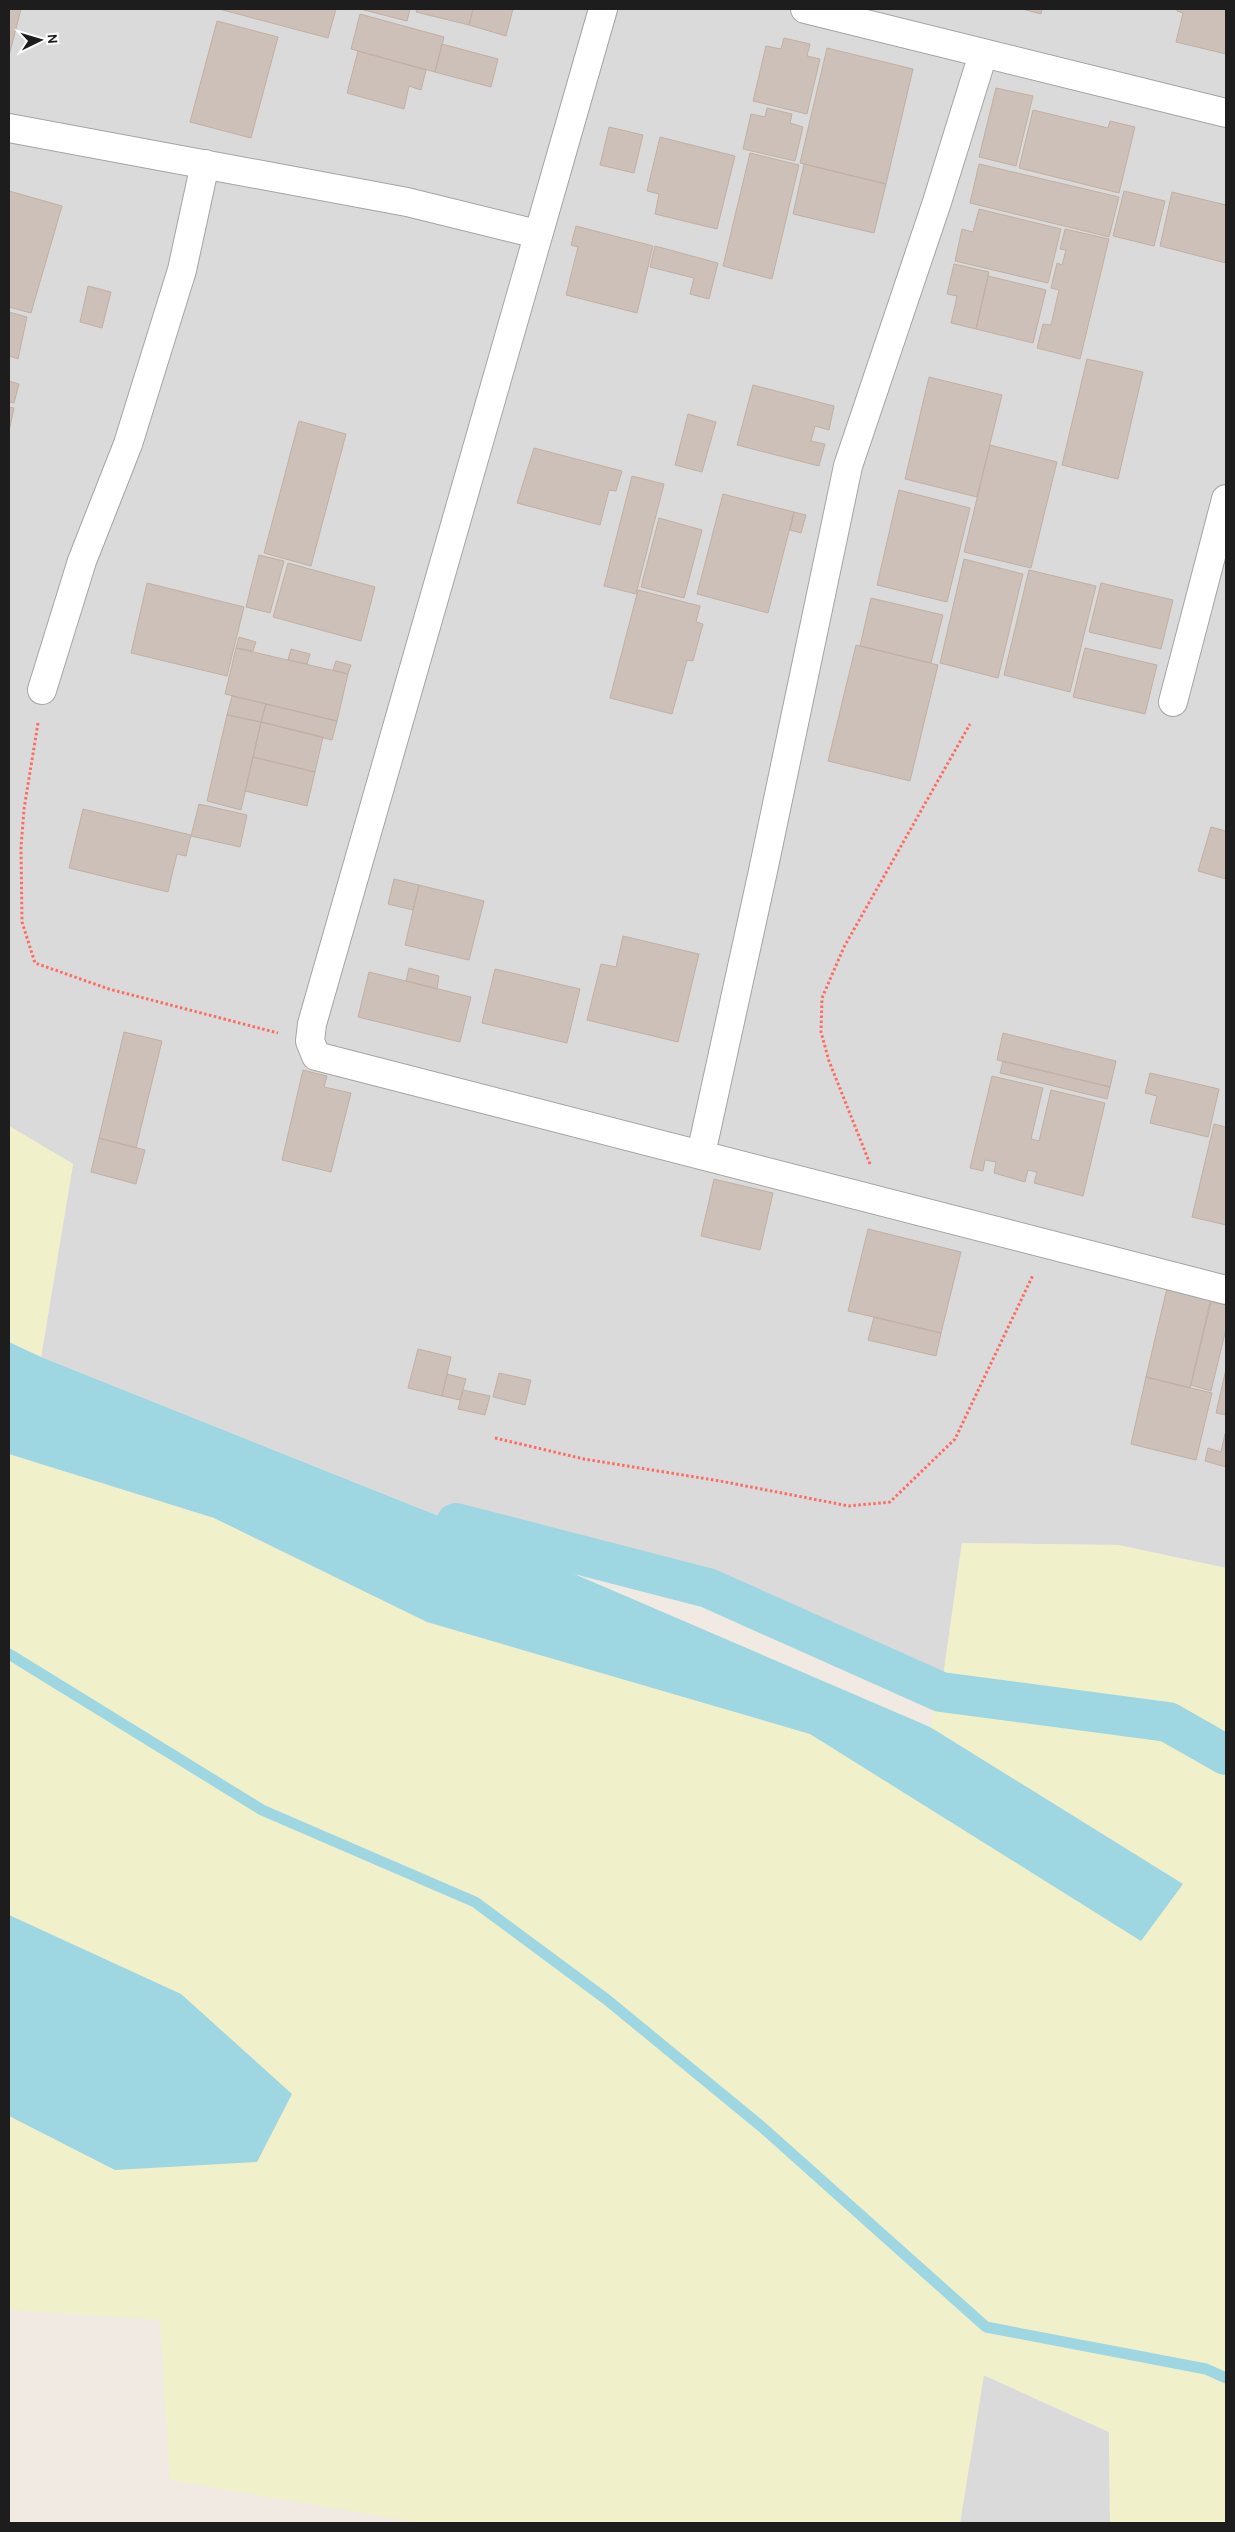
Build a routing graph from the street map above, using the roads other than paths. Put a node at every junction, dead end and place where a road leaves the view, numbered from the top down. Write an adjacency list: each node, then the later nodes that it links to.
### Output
1 (603, 9): 7 (street)
2 (805, 9): 3 (street)
3 (983, 54): 4 (street); 11 (street)
4 (1226, 113)
5 (9, 128): 6 (street)
6 (206, 164): 7 (street); 9 (street)
7 (537, 234): 11 (street)
8 (1226, 498): 10 (street)
9 (42, 690)
10 (1173, 702)
11 (700, 1154): 12 (street)
12 (1226, 1290)

